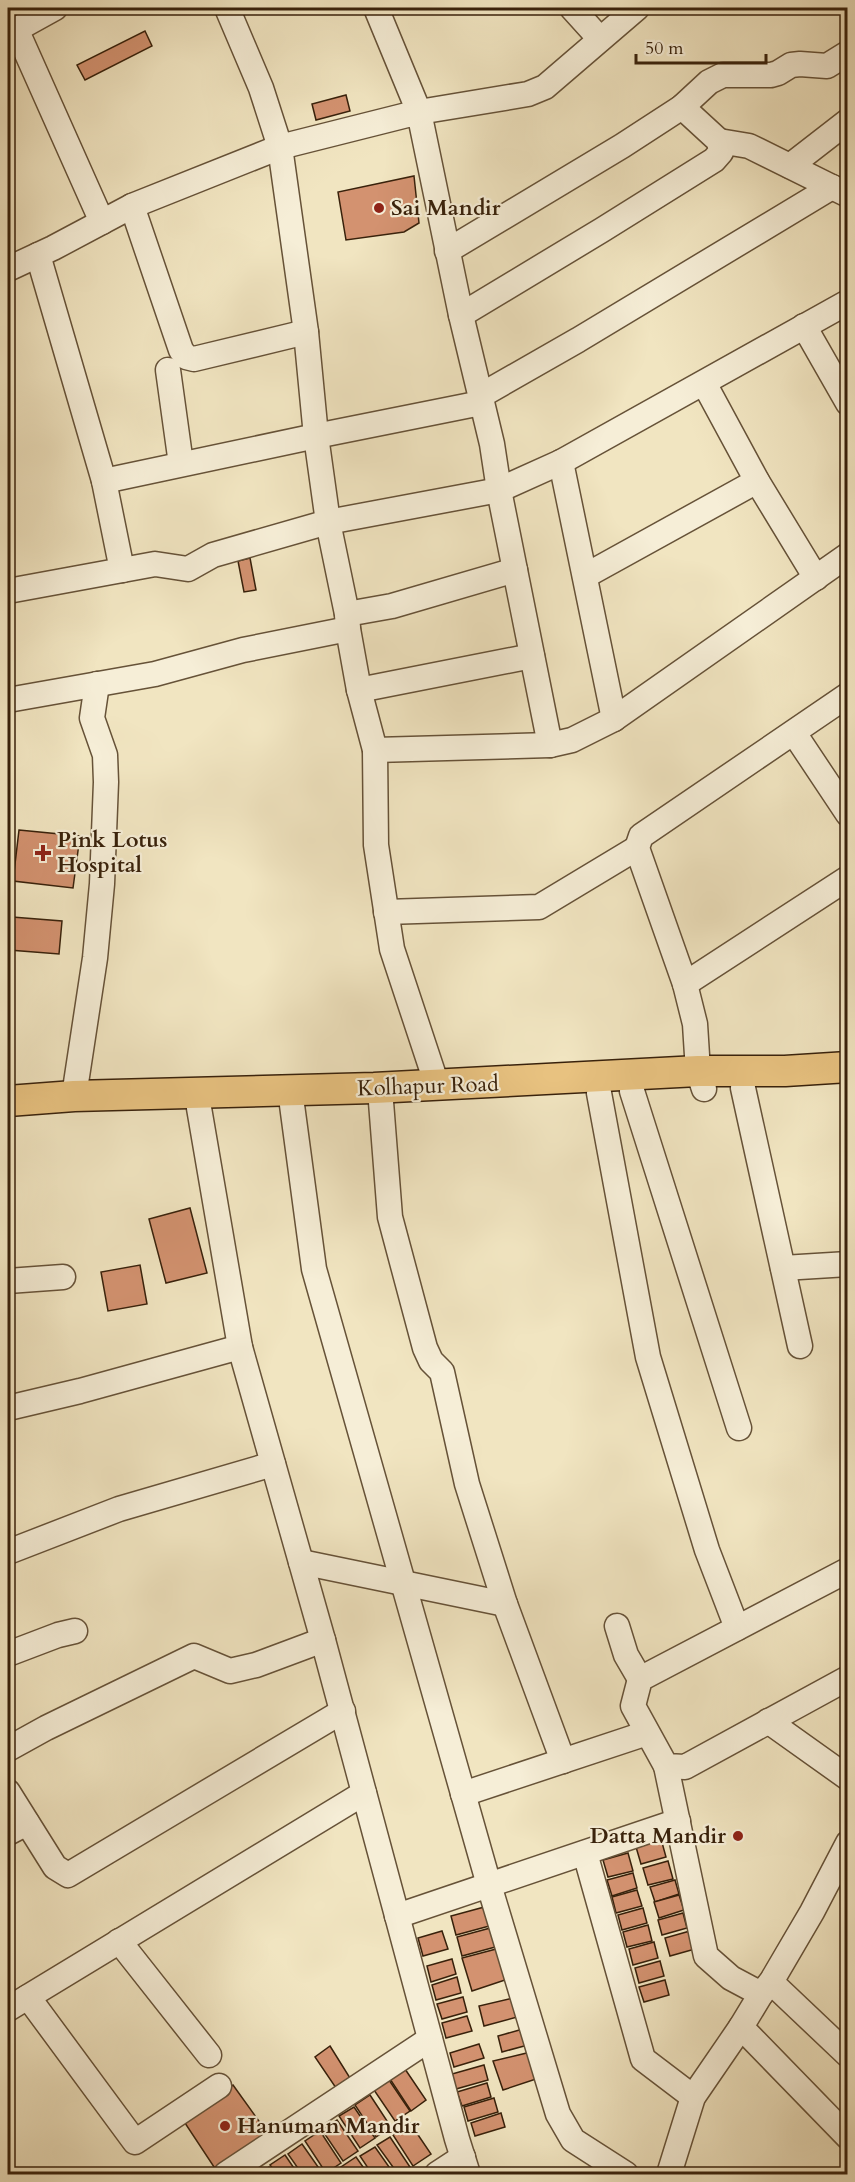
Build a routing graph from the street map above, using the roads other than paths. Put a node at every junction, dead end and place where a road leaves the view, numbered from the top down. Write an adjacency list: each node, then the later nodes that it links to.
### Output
1 (55, 8): 6 (street)
2 (227, 8): 13 (street)
3 (376, 8): 10 (street)
4 (572, 8): 7 (street)
5 (637, 8): 7 (street)
6 (12, 32): 17 (street)
7 (600, 39): 10 (street)
8 (848, 53): 9 (street)
9 (682, 107): 12 (street); 18 (street)
10 (419, 112): 13 (street); 18 (street)
11 (848, 121): 14 (street)
12 (719, 141): 14 (street); 22 (street)
13 (280, 147): 16 (street); 24 (street)
14 (790, 166): 15 (street)
15 (840, 191): 27 (street)
16 (132, 206): 17 (street); 24 (street)
17 (102, 222): 19 (street)
18 (447, 251): 22 (street)
19 (38, 255): 20 (street); 32 (street)
20 (8, 269)
21 (848, 302): 23 (street)
22 (461, 315): 27 (street)
23 (804, 326): 26 (street); 28 (street)
24 (306, 332): 29 (street)
25 (168, 370): 31 (street)
26 (704, 383): 30 (street); 33 (street)
27 (480, 400): 29 (street); 34 (street)
28 (848, 402)
29 (316, 436): 31 (street); 35 (street)
30 (561, 462): 34 (street); 39 (street)
31 (181, 464): 32 (street)
32 (104, 481): 37 (street)
33 (757, 481): 39 (street); 40 (street)
34 (499, 490): 35 (street); 38 (street)
35 (328, 522): 37 (street); 42 (street)
36 (848, 555): 40 (street)
37 (122, 570): 41 (street)
38 (515, 570): 42 (street); 43 (street)
39 (585, 576): 48 (street)
40 (816, 578): 48 (street)
41 (8, 591)
42 (347, 621): 44 (street); 45 (street)
43 (532, 656): 45 (street); 50 (street)
44 (97, 684): 47 (street); 64 (street)
45 (359, 690): 51 (street)
46 (848, 695): 49 (street)
47 (8, 700)
48 (614, 718): 50 (street)
49 (794, 733): 52 (street); 53 (street)
50 (550, 746): 51 (street)
51 (375, 750): 55 (street)
52 (848, 814)
53 (637, 848): 55 (street); 56 (street)
54 (848, 878): 56 (street)
55 (386, 912): 60 (street)
56 (685, 984): 58 (street)
57 (848, 1067): 58 (main road, Kolhapur Road)
58 (701, 1080): 60 (main road, Kolhapur Road); 61 (main road, Kolhapur Road); 62 (main road, Kolhapur Road)
59 (848, 1083): 61 (main road, Kolhapur Road)
60 (437, 1085): 64 (main road, Kolhapur Road)
61 (743, 1088): 71 (street)
62 (632, 1091): 63 (main road, Kolhapur Road); 77 (street)
63 (599, 1093): 66 (main road, Kolhapur Road); 85 (street)
64 (74, 1096): 65 (main road, Kolhapur Road)
65 (8, 1101)
66 (381, 1102): 67 (main road, Kolhapur Road); 83 (street)
67 (292, 1105): 68 (main road, Kolhapur Road); 82 (street)
68 (200, 1108): 69 (main road, Kolhapur Road); 75 (street)
69 (8, 1119)
70 (848, 1264): 71 (street)
71 (783, 1268): 74 (street)
72 (63, 1277): 73 (street)
73 (8, 1281)
74 (800, 1346)
75 (240, 1347): 76 (street); 78 (street)
76 (8, 1408)
77 (739, 1428)
78 (273, 1464): 79 (street); 80 (street)
79 (8, 1552)
80 (301, 1562): 82 (street); 87 (street)
81 (848, 1570): 85 (street)
82 (404, 1583): 83 (street); 100 (street)
83 (505, 1604): 95 (street)
84 (617, 1626): 90 (street)
85 (737, 1628): 90 (street)
86 (75, 1631): 88 (street)
87 (323, 1640): 91 (street); 94 (street)
88 (8, 1654)
89 (848, 1678): 92 (street)
90 (640, 1679): 93 (street)
91 (342, 1712): 99 (street); 102 (street)
92 (768, 1721): 96 (street); 97 (street)
93 (647, 1733): 95 (street); 96 (street)
94 (8, 1749)
95 (563, 1761): 100 (street)
96 (666, 1766): 101 (street)
97 (848, 1778)
98 (8, 1792): 102 (street)
99 (364, 1792): 106 (street); 107 (street)
100 (463, 1794): 105 (street)
101 (678, 1821): 104 (street); 108 (street)
102 (17, 1828)
103 (848, 1843): 108 (street)
104 (585, 1852): 105 (street); 115 (street)
105 (489, 1885): 106 (street); 118 (street)
106 (397, 1916): 111 (street)
107 (119, 1941): 109 (street); 112 (street)
108 (766, 1988): 110 (street); 113 (street)
109 (18, 2003): 114 (street)
110 (741, 2027): 115 (street); 116 (street)
111 (430, 2038): 117 (street); 119 (street)
112 (209, 2055)
113 (848, 2055)
114 (219, 2086)
115 (693, 2097): 121 (street)
116 (848, 2137)
117 (465, 2166): 120 (street)
118 (620, 2173)
119 (226, 2175)
120 (437, 2175)
121 (669, 2175)

